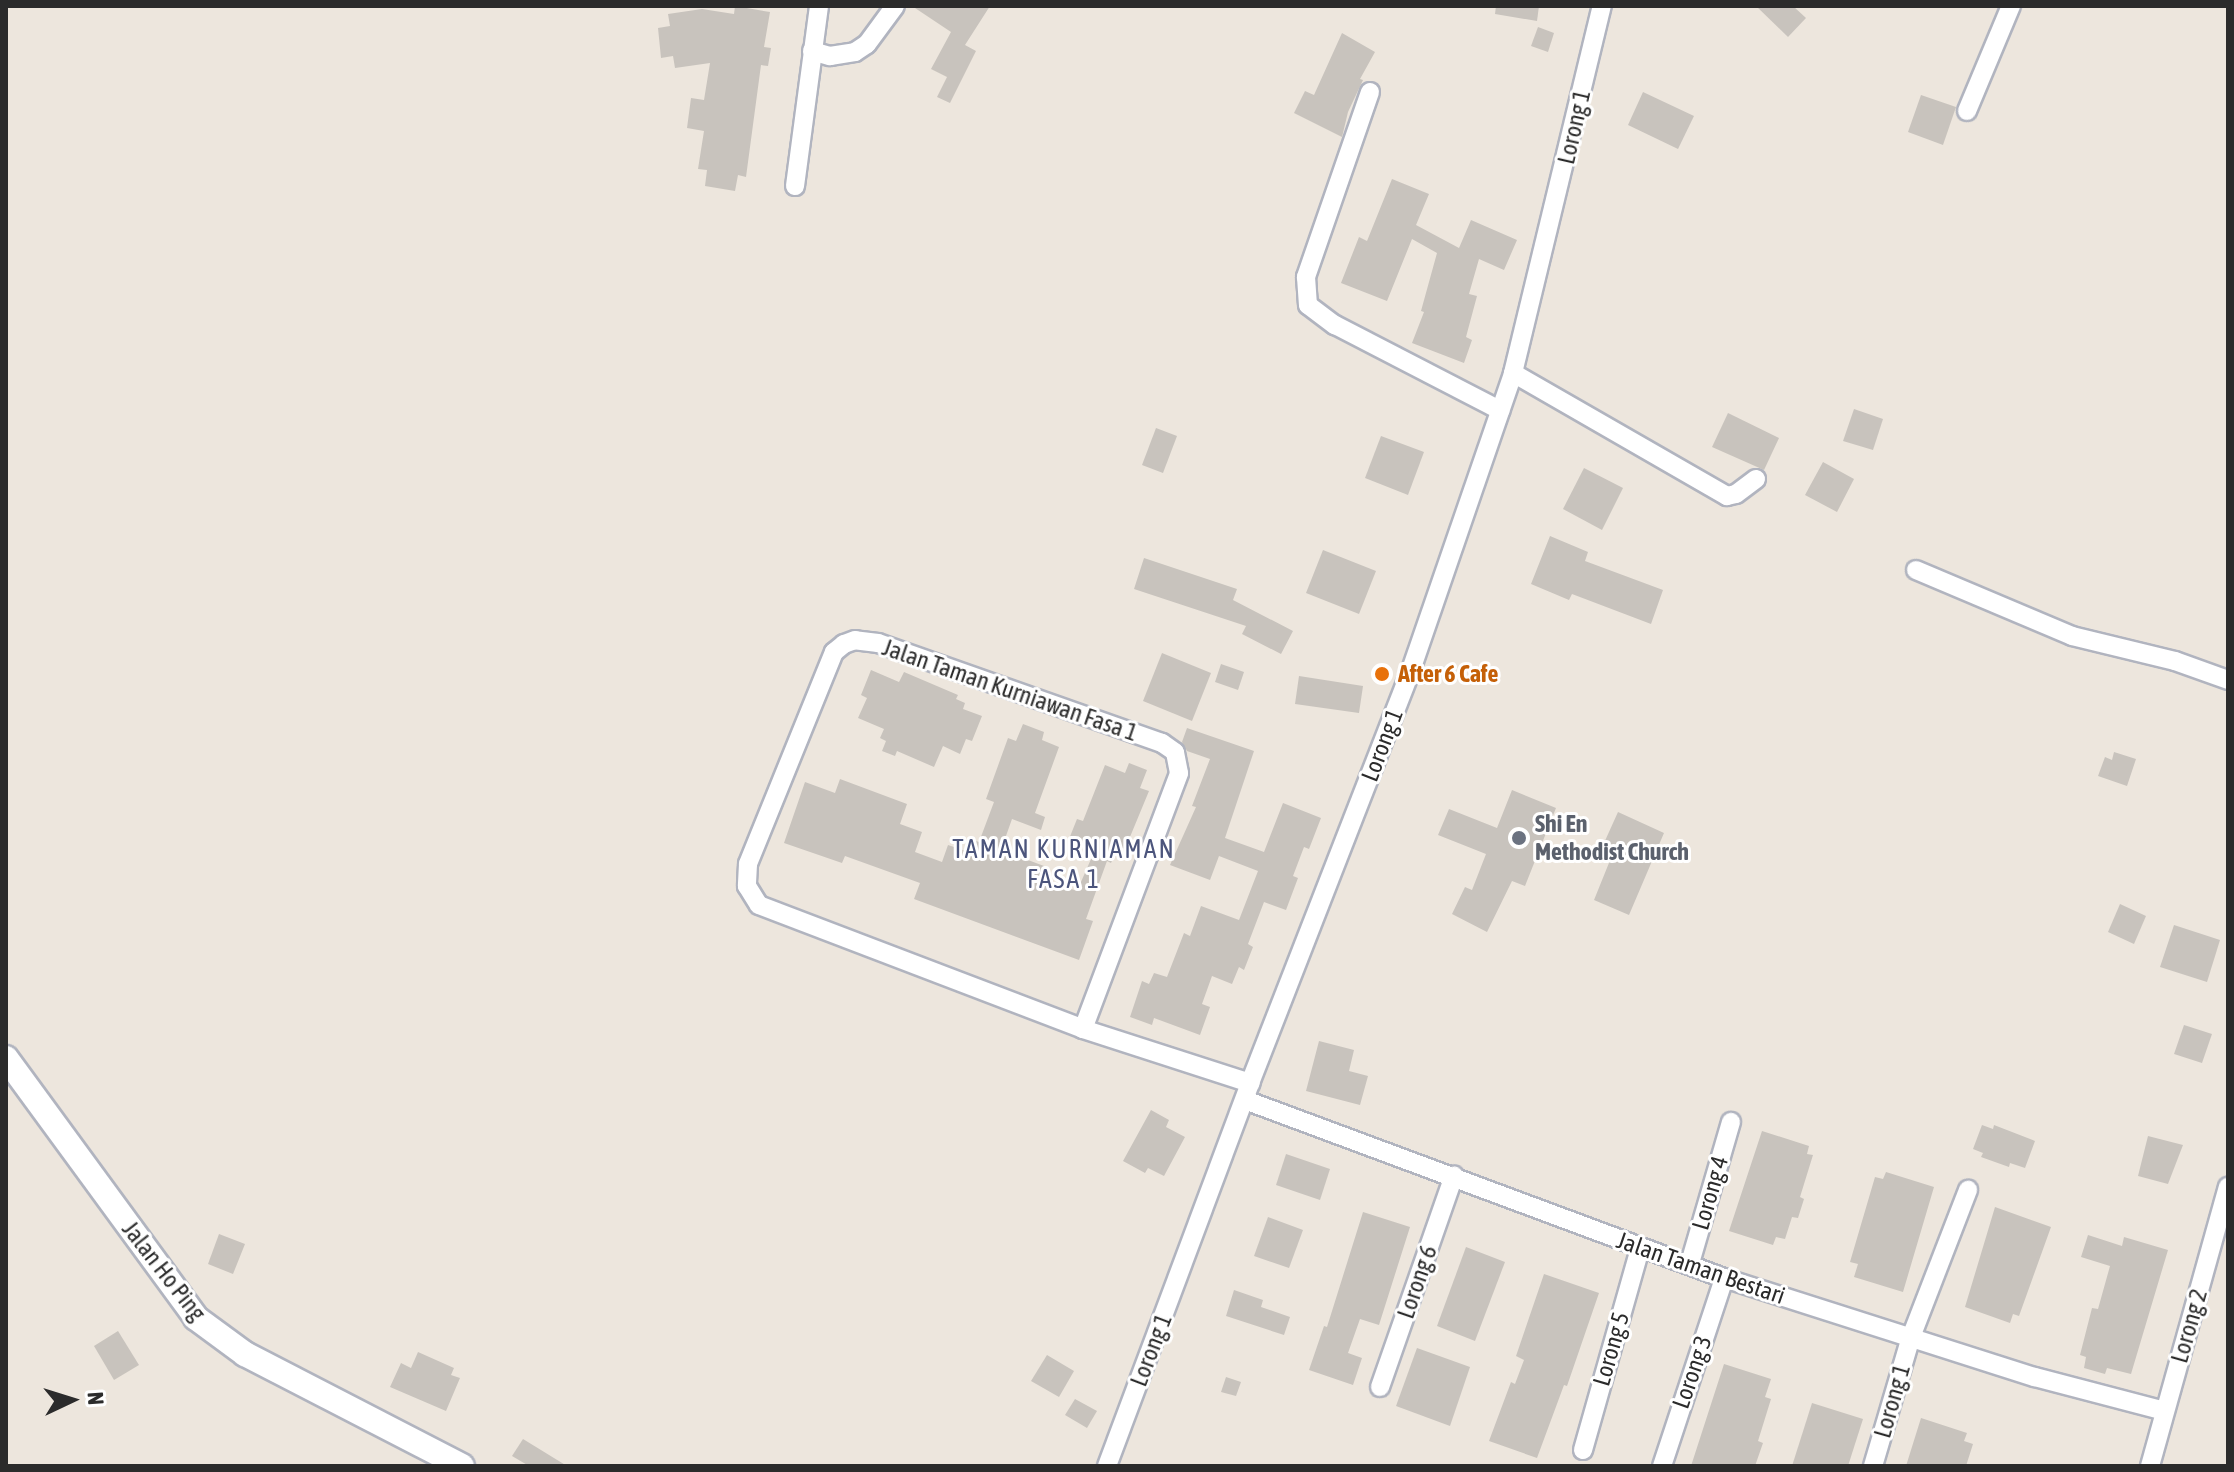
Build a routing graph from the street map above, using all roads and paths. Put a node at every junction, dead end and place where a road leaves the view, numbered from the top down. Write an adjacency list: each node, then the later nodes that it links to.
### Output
1 (819, 6): 5 (street)
2 (895, 6): 5 (street)
3 (1602, 6): 9 (street, Lorong 1)
4 (2011, 6): 7 (street)
5 (812, 51): 8 (street)
6 (1370, 92): 10 (street)
7 (1967, 111)
8 (795, 186)
9 (1513, 373): 10 (street, Lorong 1); 11 (street)
10 (1500, 410): 16 (street, Lorong 1)
11 (1756, 479)
12 (1916, 570): 13 (street)
13 (2228, 680)
14 (1083, 1029): 14 (street, Jalan Taman Kurniawan Fasa 1); 16 (street, Jalan Taman Kurniawan Fasa 1)
15 (6, 1058): 28 (street, Jalan Ho Ping)
16 (1248, 1091): 18 (street, Jalan Taman Bestari); 29 (street, Lorong 1)
17 (1731, 1122): 22 (street, Lorong 4)
18 (1454, 1176): 21 (street, Jalan Taman Bestari); 25 (street, Lorong 6)
19 (2228, 1187): 26 (street, Lorong 2)
20 (1968, 1190): 24 (street)
21 (1640, 1248): 22 (street, Jalan Taman Bestari); 27 (street, Lorong 5)
22 (1690, 1263): 23 (street, Jalan Taman Bestari)
23 (1724, 1278): 24 (street, Jalan Taman Bestari); 30 (street, Lorong 3)
24 (1911, 1337): 26 (street, Jalan Taman Bestari); 31 (street, Lorong 1)
25 (1380, 1387)
26 (2165, 1411): 32 (street, Lorong 2)
27 (1583, 1450)
28 (462, 1466)
29 (1107, 1466)
30 (1662, 1466)
31 (1873, 1466)
32 (2150, 1466)

